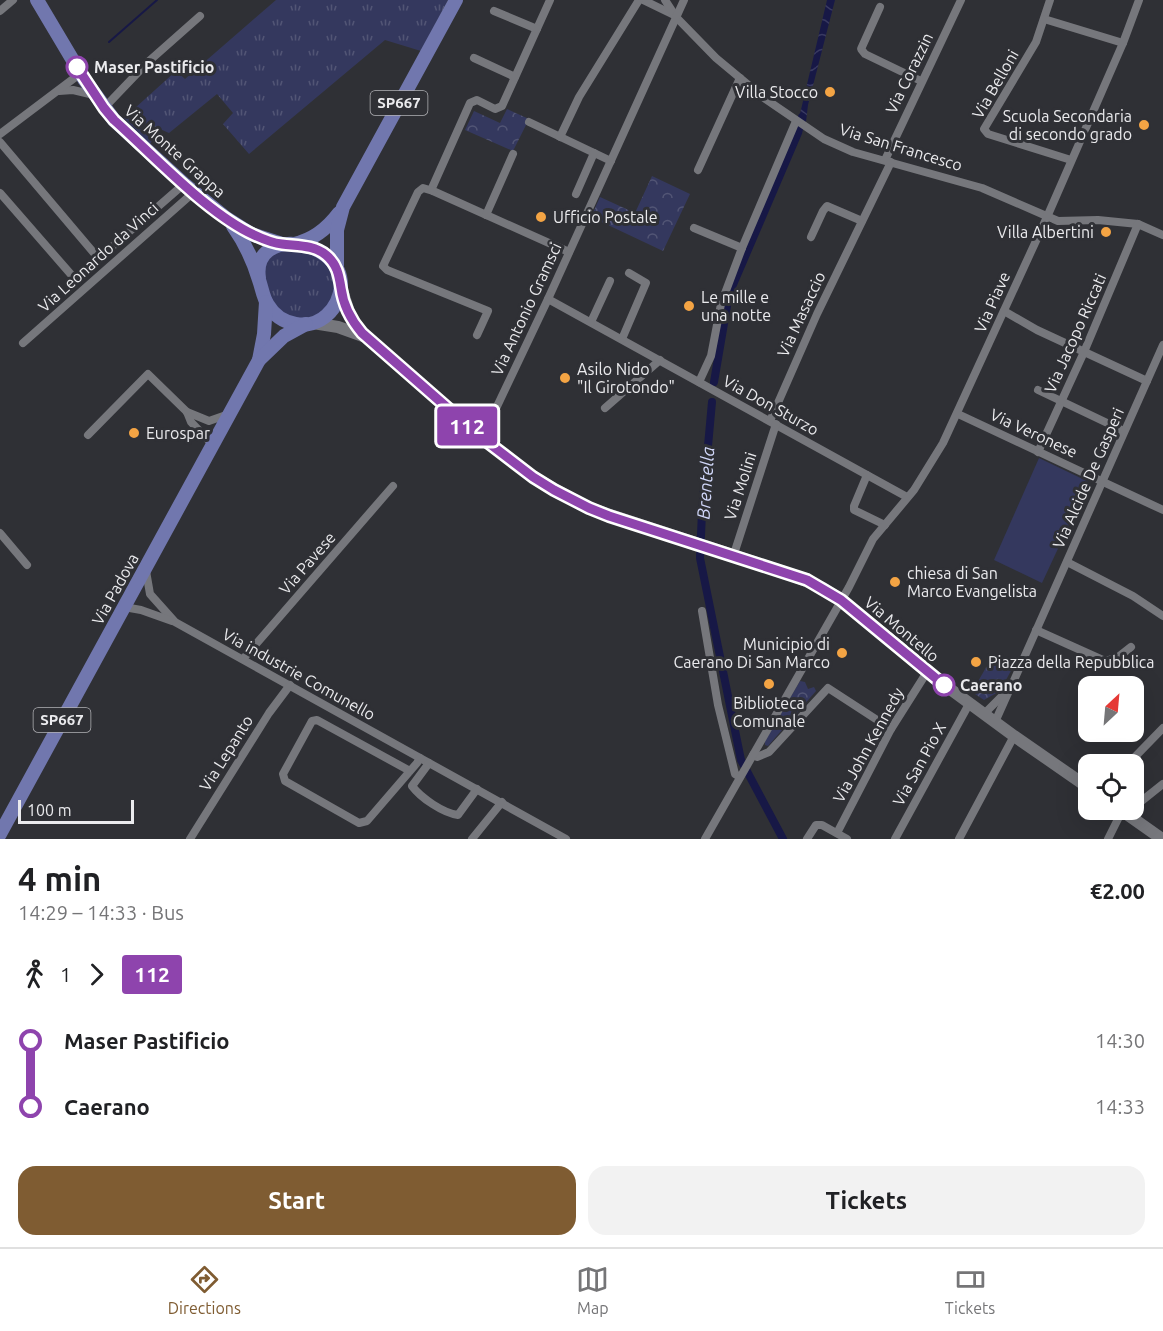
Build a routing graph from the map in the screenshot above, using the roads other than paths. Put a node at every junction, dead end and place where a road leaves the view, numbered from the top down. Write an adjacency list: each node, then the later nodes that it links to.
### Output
1 (13, 0): 13 (street)
2 (37, 0): 21 (main road, Via Monte Grappa)
3 (456, 0): 44 (main road, SP667)
4 (550, 0): 18 (street)
5 (639, 0): 32 (street)
6 (643, 0): 16 (street)
7 (665, 0): 16 (street, Via San Francesco)
8 (684, 0): 16 (street)
9 (961, 0): 24 (street, Via Corazzin)
10 (1050, 0): 17 (street, Via Belloni)
11 (1139, 0): 19 (street, Via Piave)
12 (880, 8): 24 (street)
13 (0, 11)
14 (494, 11): 18 (street)
15 (200, 16): 28 (street, Via Monte Grappa)
16 (676, 16): 23 (street, Via San Francesco); 37 (street, Via Antonio Gramsci)
17 (1044, 19): 19 (street); 36 (street, Via Belloni)
18 (537, 29): 22 (street)
19 (1123, 43): 36 (street, Via Piave)
20 (474, 58): 22 (street)
21 (82, 76): 25 (street); 26 (street); 27 (main road, Via Monte Grappa)
22 (515, 77): 41 (street)
23 (740, 78): 30 (street, Via San Francesco); 39 (street)
24 (921, 81): 38 (street, Via Corazzin)
25 (73, 90): 26 (street); 27 (street)
26 (56, 92): 31 (street)
27 (95, 96): 28 (main road, Via Monte Grappa)
28 (104, 108): 40 (main road, Via Monte Grappa)
29 (529, 122): 32 (street)
30 (796, 122): 38 (street, Via San Francesco); 54 (street)
31 (0, 134)
32 (560, 137): 34 (street)
33 (0, 142): 56 (street)
34 (594, 153): 37 (street); 43 (street)
35 (513, 154): 45 (street)
36 (1071, 159): 46 (street, Via Piave)
37 (611, 160): 55 (street, Via Antonio Gramsci)
38 (888, 161): 46 (street, Via San Francesco); 48 (street, Via Masaccio)
39 (698, 170)
40 (189, 188): 47 (main road, Via Monte Grappa); 56 (street); 70 (street, Via Leonardo da Vinci)
41 (433, 191): 45 (street); 67 (street)
42 (0, 193): 56 (street)
43 (576, 194)
44 (344, 207): 53 (main road, SP667); 57 (main road, SP667)
45 (486, 215): 55 (street)
46 (1047, 217): 49 (street, Via San Francesco); 64 (street, Via Piave)
47 (226, 218): 53 (main road, Via Monte Grappa); 59 (main road, Via Monte Grappa)
48 (862, 221): 52 (street); 84 (street, Via Masaccio)
49 (1138, 225): 51 (street, Via San Francesco); 72 (street, Via Jacopo Riccati)
50 (694, 228): 54 (street)
51 (1163, 235)
52 (811, 237)
53 (287, 244): 57 (main road, Via Monte Grappa); 59 (main road)
54 (742, 249): 76 (street)
55 (569, 252): 62 (street, Via Antonio Gramsci)
56 (99, 259)
57 (338, 270): 61 (main road)
58 (629, 273): 68 (street)
59 (259, 278): 63 (main road, Via Monte Grappa)
60 (610, 280): 65 (street)
61 (340, 287): 66 (main road); 69 (main road)
62 (548, 298): 65 (street, Via Don Sturzo); 87 (street, Via Antonio Gramsci)
63 (266, 302): 66 (main road); 73 (main road, Via Padova / SP667)
64 (1004, 311): 72 (street); 82 (street, Via Piave)
65 (591, 322): 68 (street, Via Don Sturzo)
66 (309, 324): 69 (main road); 73 (main road, Via Padova / SP667)
67 (477, 334)
68 (622, 339): 74 (street, Via Don Sturzo)
69 (369, 340): 87 (main road)
70 (23, 343)
71 (1163, 345): 75 (street, Via Alcide De Gasperi)
72 (1084, 352): 75 (street); 78 (street, Via Jacopo Riccati)
73 (259, 360): 81 (main road, Via Padova / SP667)
74 (660, 360): 76 (street, Via Don Sturzo); 79 (street)
75 (1147, 381): 85 (street, Via Alcide De Gasperi)
76 (699, 382): 84 (street, Via Don Sturzo)
77 (1038, 390): 78 (street)
78 (1062, 401): 85 (street); 89 (street, Via Jacopo Riccati)
79 (605, 408)
80 (187, 412): 83 (street); 86 (street); 88 (street)
81 (230, 413): 83 (street); 88 (main road, Via Padova / SP667)
82 (958, 414): 89 (street, Via Veronese); 93 (street, Via Piave)
83 (209, 421): 88 (street)
84 (773, 422): 90 (street, Via Don Sturzo); 97 (street, Via Molini)
85 (1124, 430): 91 (street, Via Alcide De Gasperi)
86 (88, 435)
87 (482, 438): 97 (main road)
88 (214, 441): 100 (main road, Via Padova / SP667)
89 (1038, 452): 91 (street, Via Veronese)
90 (867, 475): 93 (street, Via Don Sturzo); 95 (street)
91 (1102, 481): 94 (street, Via Veronese); 98 (street, Via Alcide De Gasperi)
92 (393, 486): 110 (street, Via Pavese)
93 (907, 497): 95 (street, Via Piave)
94 (1163, 510)
95 (885, 525): 102 (street, Via Piave)
96 (0, 533): 99 (street)
97 (733, 557): 102 (main road)
98 (1067, 562): 106 (street); 108 (street, Via Alcide De Gasperi)
99 (27, 565)
100 (146, 567): 101 (main road, Via Padova / SP667); 103 (street)
101 (132, 592): 103 (street); 104 (main road, Via Padova / SP667)
102 (841, 600): 111 (main road, Via Montello); 121 (street, Via Piave)
103 (159, 606): 107 (street, Via industrie Comunello)
104 (124, 607): 107 (street); 134 (main road, Via Padova / SP667)
105 (702, 611): 125 (street)
106 (1163, 616)
107 (175, 622): 110 (street, Via industrie Comunello)
108 (1036, 630): 109 (street); 113 (street, Via Alcide De Gasperi)
109 (1131, 647)
110 (243, 659): 112 (street, Via industrie Comunello)
111 (927, 672): 114 (main road, Via Montello); 118 (street, Via John Kennedy)
112 (290, 685): 122 (street, Via industrie Comunello); 135 (street, Via Lepanto)
113 (1011, 687): 115 (street, Via Alcide De Gasperi); 116 (street)
114 (969, 704): 115 (main road, Via Montello); 141 (street, Via San Pio X)
115 (984, 714): 116 (main road, Via Montello)
116 (995, 722): 119 (main road, Via Montello)
117 (1163, 728): 120 (street)
118 (891, 729): 121 (street); 133 (street, Via John Kennedy)
119 (1014, 736): 126 (main road, Via Montello); 142 (street)
120 (1138, 754)
121 (752, 757): 125 (street, Via Piave)
122 (420, 758): 123 (street, Via industrie Comunello); 124 (street)
123 (429, 763): 128 (street, Via industrie Comunello); 128 (street)
124 (410, 771): 124 (street)
125 (743, 773): 138 (street, Via Piave)
126 (1078, 780)
127 (1163, 784): 129 (street)
128 (477, 789): 130 (street, Via industrie Comunello)
129 (1144, 797)
130 (501, 802): 136 (street); 137 (street, Via industrie Comunello)
131 (1120, 820): 143 (street)
132 (1138, 820): 144 (main road)
133 (837, 833): 139 (street); 140 (street)
134 (0, 834)
135 (190, 839)
136 (472, 839)
137 (566, 839)
138 (705, 839)
139 (807, 839)
140 (847, 839)
141 (895, 839)
142 (959, 839)
143 (1108, 839)
144 (1162, 839)

